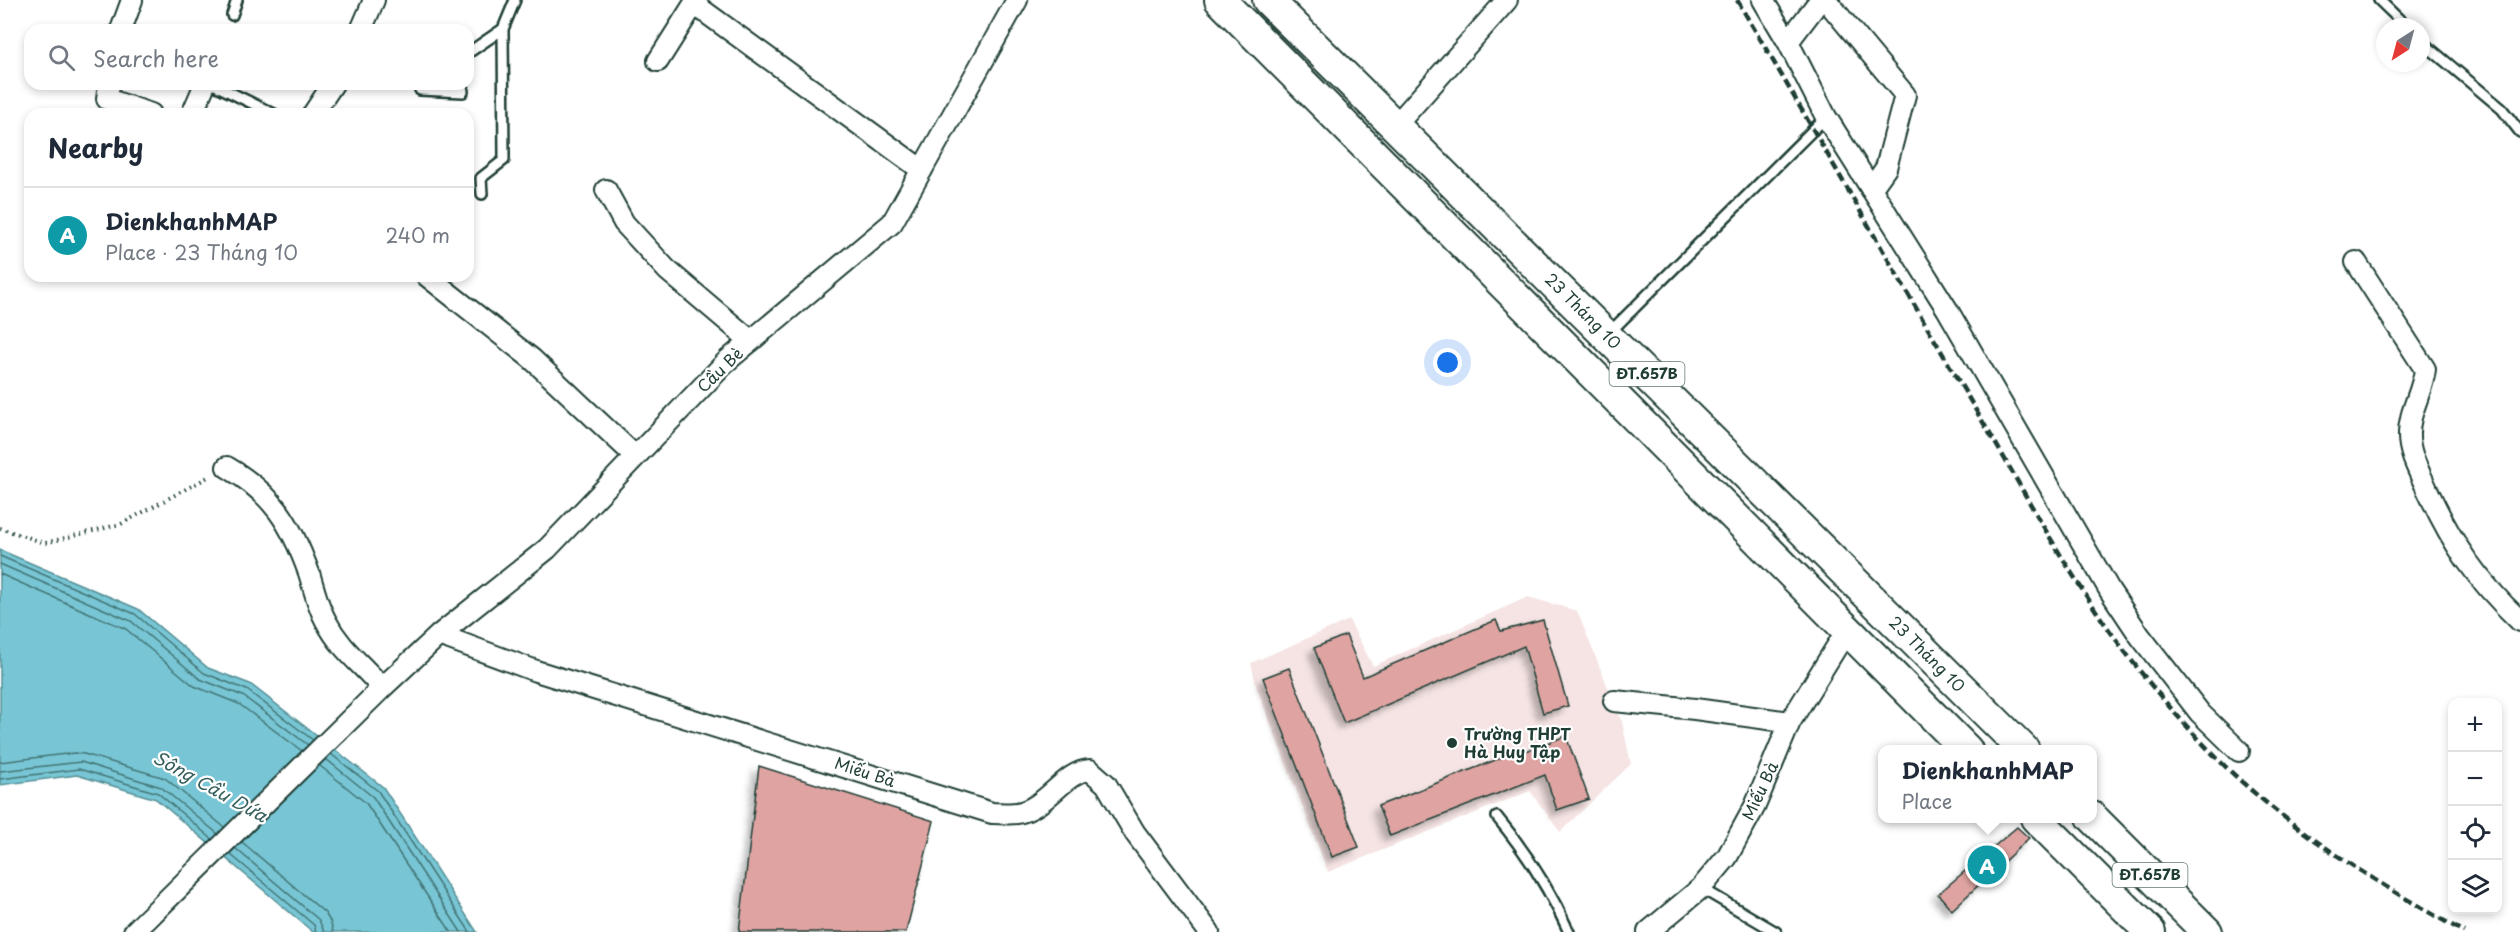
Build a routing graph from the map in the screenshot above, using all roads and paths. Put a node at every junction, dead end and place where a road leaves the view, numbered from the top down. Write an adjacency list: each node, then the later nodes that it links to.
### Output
1 (132, 0): 15 (street)
2 (237, 0): 13 (lane)
3 (374, 0): 16 (street)
4 (514, 0): 17 (lane)
5 (1017, 0): 35 (street, Cầu Bè)
6 (1220, 0): 48 (main road, ĐT.657B)
7 (1269, 0): 33 (main road, 23 Tháng 10 / ĐT.657B)
8 (1507, 0): 33 (street)
9 (1763, 0): 18 (street)
10 (1820, 0): 18 (street)
11 (1826, 0): 36 (street)
12 (2379, 0): 14 (lane)
13 (232, 15)
14 (2398, 18)
15 (123, 24)
16 (364, 24)
17 (502, 29): 19 (lane); 38 (lane)
18 (1788, 42): 32 (street)
19 (474, 49)
20 (2430, 49): 34 (lane)
21 (658, 61): 35 (street)
22 (108, 90): 28 (street)
23 (202, 90): 29 (street)
24 (225, 90): 30 (lane)
25 (329, 90): 31 (street)
26 (420, 90): 27 (lane)
27 (463, 90)
28 (133, 108)
29 (195, 108)
30 (262, 108)
31 (317, 108)
32 (1826, 117): 36 (street); 41 (lane)
33 (1396, 125): 41 (main road, 23 Tháng 10 / ĐT.657B)
34 (2520, 132)
35 (922, 170): 42 (street, Cầu Bè)
36 (1871, 189): 55 (street)
37 (606, 190): 42 (street)
38 (482, 195)
39 (2356, 262): 47 (street)
40 (435, 282): 43 (street)
41 (1607, 335): 46 (main road, 23 Tháng 10 / ĐT.657B)
42 (751, 341): 43 (street, Cầu Bè)
43 (635, 456): 49 (street, Cầu Bè)
44 (227, 467): 45 (path); 50 (street)
45 (0, 528)
46 (1875, 601): 48 (main road); 54 (main road, 23 Tháng 10 / ĐT.657B)
47 (2520, 621)
48 (1847, 630): 52 (street, Miếu Bà); 53 (main road, ĐT.657B)
49 (439, 636): 50 (street, Cầu Bè); 61 (street, Miếu Bà)
50 (376, 694): 60 (street, Cầu Bè)
51 (1614, 701): 52 (street)
52 (1790, 722): 59 (street, Miếu Bà)
53 (1962, 745)
54 (2019, 745)
55 (2239, 750)
56 (1497, 818): 62 (lane)
57 (2040, 823): 65 (main road, ĐT.657B)
58 (2097, 823): 66 (main road, ĐT.657B)
59 (1701, 888): 63 (street, Miếu Bà); 64 (lane)
60 (134, 932)
61 (1209, 932)
62 (1569, 932)
63 (1648, 932)
64 (1776, 932)
65 (2151, 932)
66 (2207, 932)

